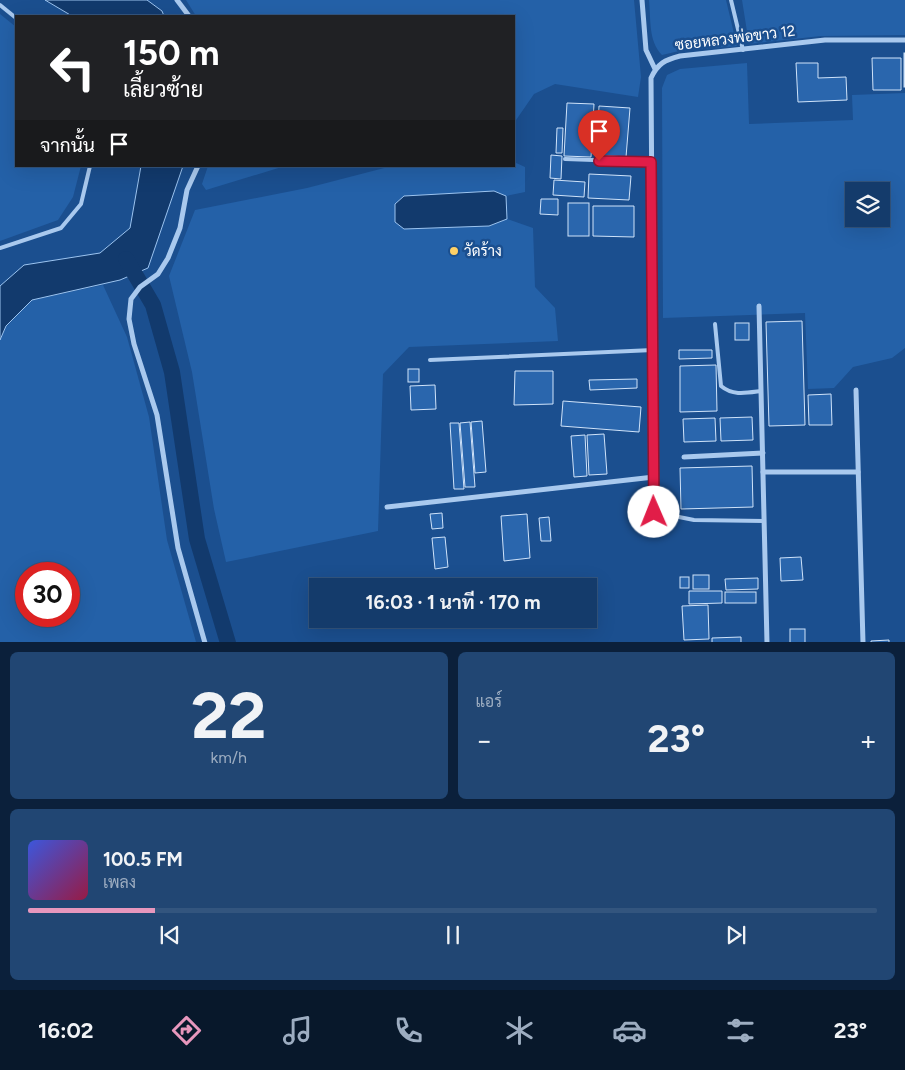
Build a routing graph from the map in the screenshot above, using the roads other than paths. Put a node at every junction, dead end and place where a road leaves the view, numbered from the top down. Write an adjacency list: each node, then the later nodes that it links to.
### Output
1 (177, 0): 5 (street)
2 (642, 0): 9 (street)
3 (731, 0): 8 (lane)
4 (0, 5): 6 (lane)
5 (188, 15)
6 (15, 17)
7 (905, 40): 8 (street, ซอยหลวงพ่อขาว 12)
8 (743, 50): 9 (street, ซอยหลวงพ่อขาว 12)
9 (655, 69): 11 (street)
10 (564, 160): 11 (lane)
11 (651, 162): 17 (street)
12 (90, 167): 14 (lane)
13 (198, 167): 29 (street)
14 (0, 248)
15 (759, 306): 20 (street)
16 (715, 324): 20 (lane)
17 (653, 350): 18 (lane); 25 (street)
18 (430, 360)
19 (856, 390): 24 (street)
20 (761, 391): 21 (street)
21 (762, 453): 22 (street); 23 (street)
22 (684, 457)
23 (763, 472): 24 (street); 28 (street)
24 (858, 472): 31 (street)
25 (654, 477): 26 (street); 27 (street)
26 (387, 507)
27 (654, 512): 28 (lane)
28 (764, 521): 30 (street)
29 (206, 642)
30 (767, 642)
31 (863, 642)

